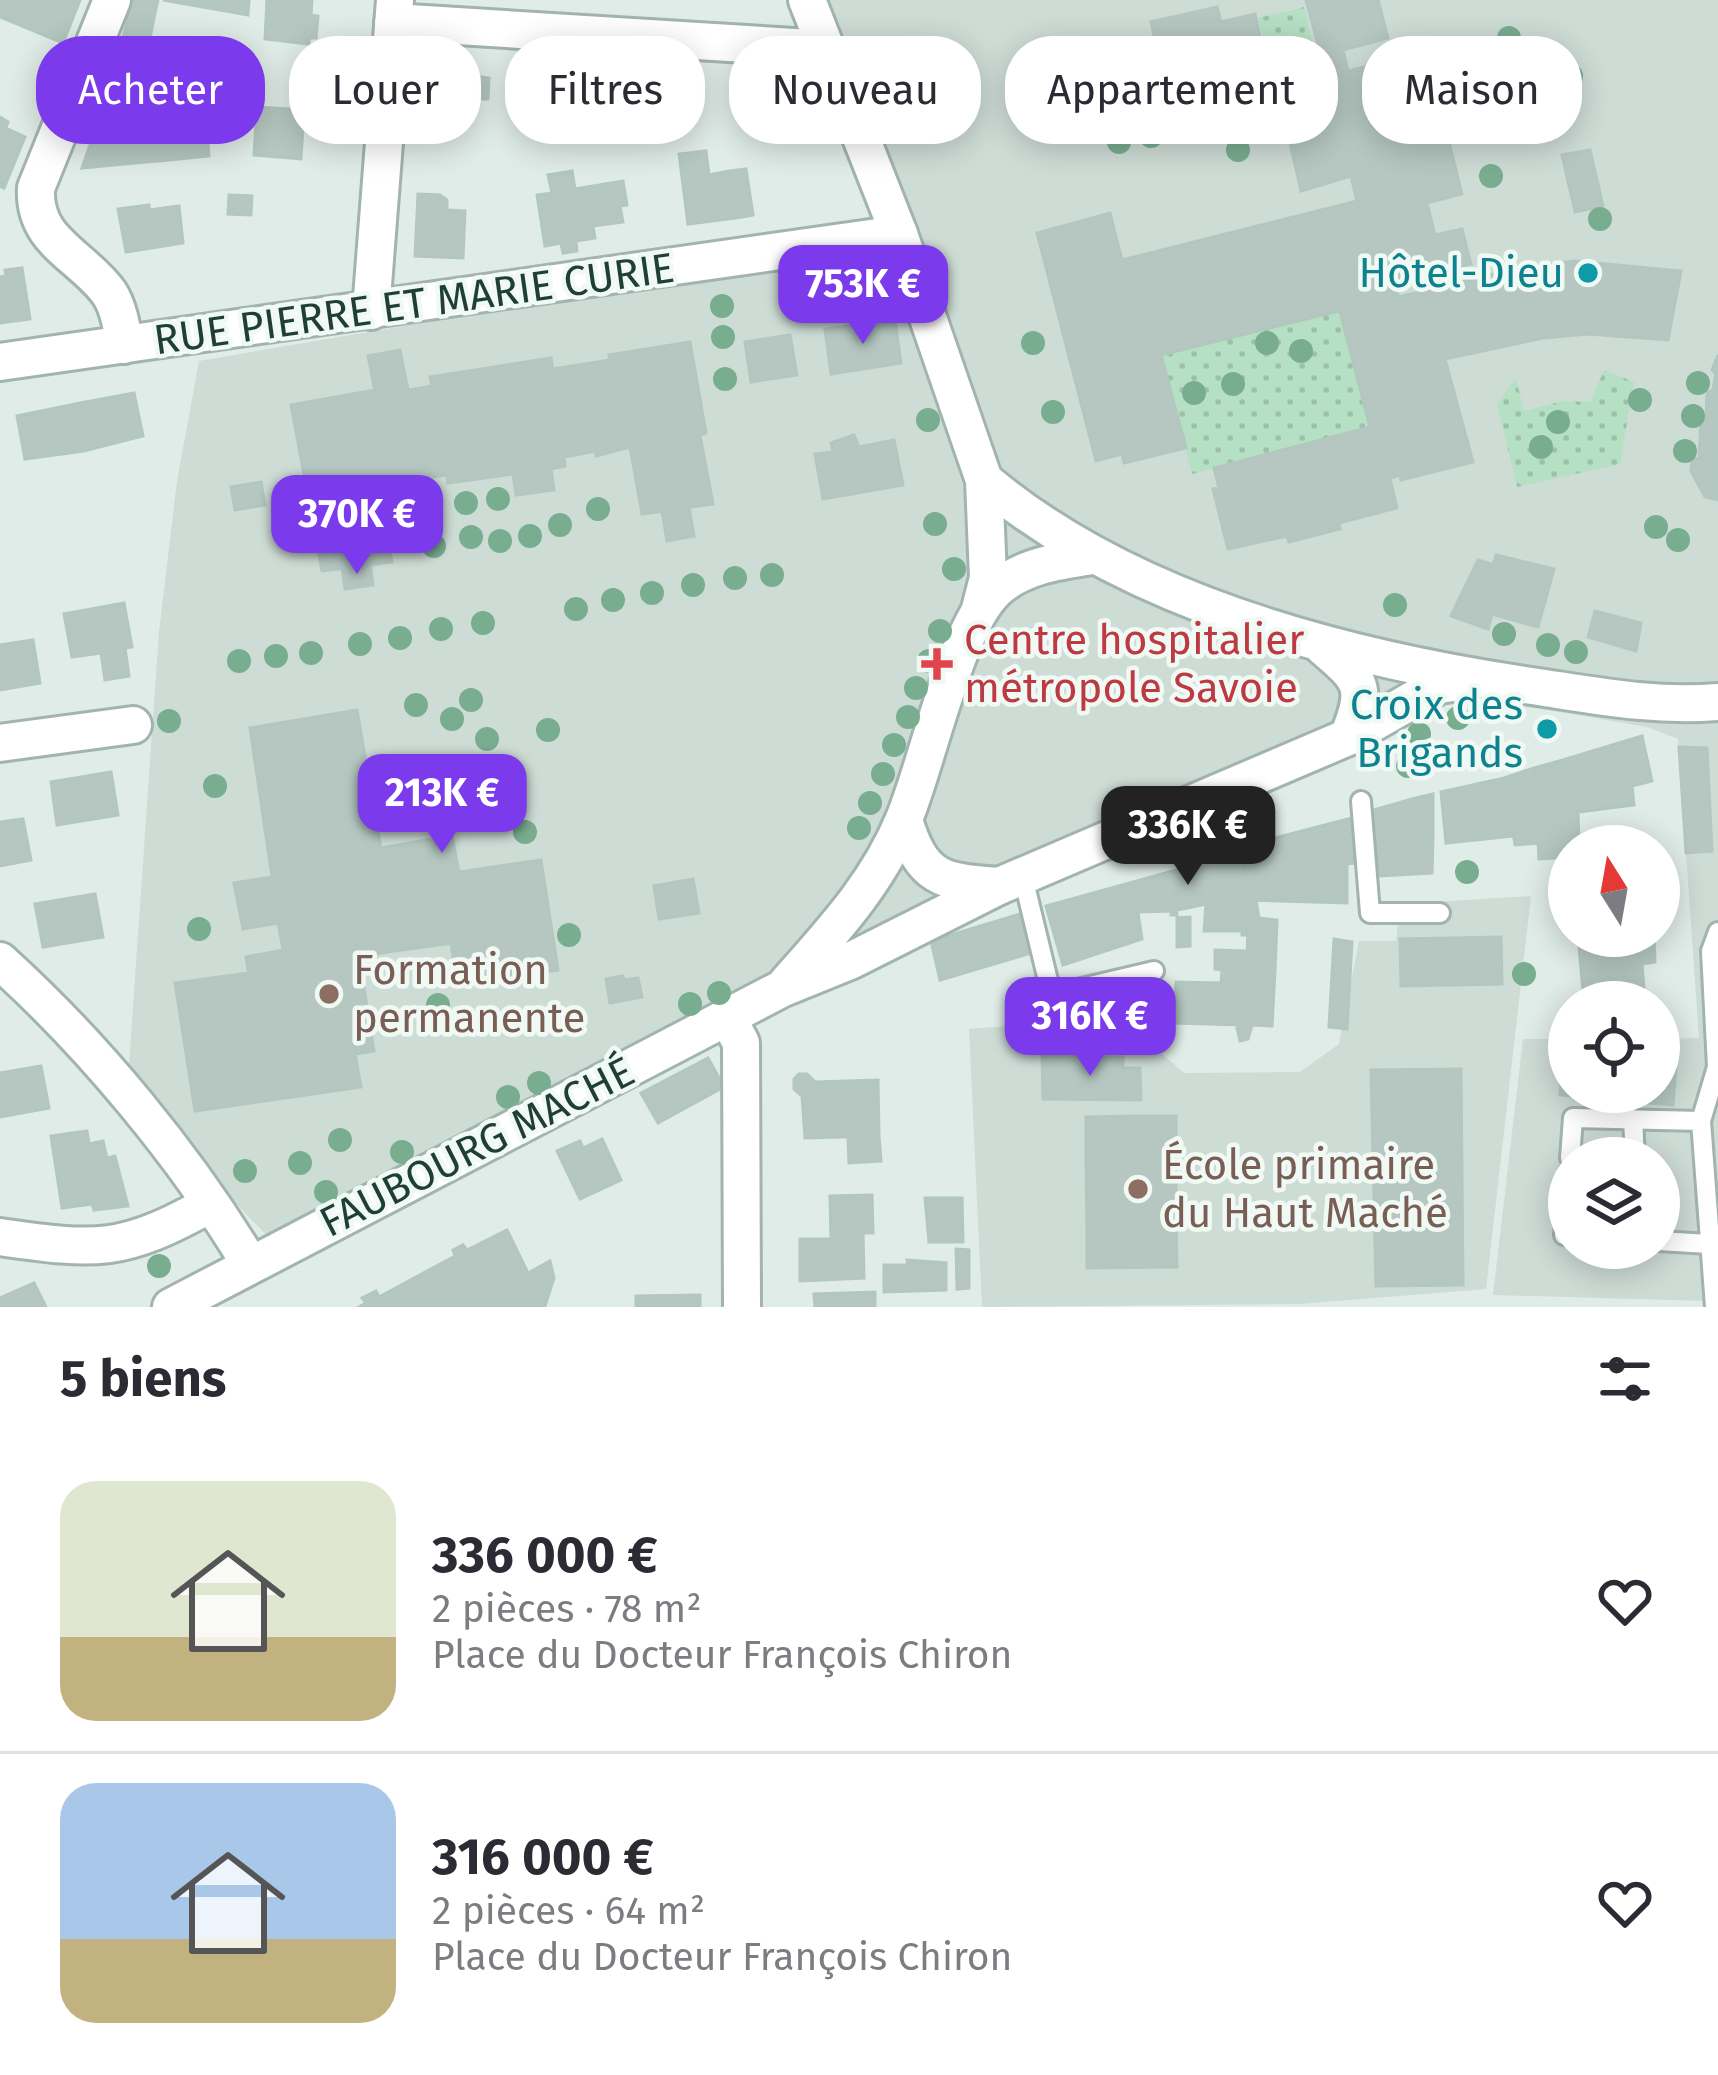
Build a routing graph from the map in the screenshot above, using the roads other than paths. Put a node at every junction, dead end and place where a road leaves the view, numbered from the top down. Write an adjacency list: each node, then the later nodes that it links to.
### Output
1 (112, 0): 9 (street)
2 (806, 0): 4 (street)
3 (394, 11): 5 (street); 8 (street)
4 (821, 36)
5 (729, 40)
6 (863, 144): 7 (street)
7 (899, 234): 8 (street, RUE PIERRE ET MARIE CURIE); 11 (street)
8 (371, 311): 9 (street, RUE PIERRE ET MARIE CURIE)
9 (124, 345): 10 (street, RUE PIERRE ET MARIE CURIE)
10 (0, 362)
11 (984, 481): 12 (street); 13 (street)
12 (1092, 556): 13 (street); 14 (street)
13 (980, 609): 24 (street, FAUBOURG MACHÉ)
14 (1323, 646): 15 (street); 21 (street)
15 (1402, 661): 16 (street); 18 (street)
16 (1480, 679): 17 (street); 18 (street)
17 (1700, 704): 19 (street)
18 (1384, 717): 21 (street, FAUBOURG MACHÉ)
19 (1718, 721)
20 (133, 725): 22 (street)
21 (1348, 737): 25 (street, FAUBOURG MACHÉ)
22 (0, 743)
23 (1361, 801): 26 (lane)
24 (904, 820): 25 (street); 30 (street, FAUBOURG MACHÉ)
25 (1011, 881): 29 (lane); 30 (street, FAUBOURG MACHÉ)
26 (1440, 913)
27 (1718, 932): 33 (lane)
28 (0, 961): 38 (street)
29 (1154, 970)
30 (783, 988): 31 (street, FAUBOURG MACHÉ)
31 (728, 1018): 42 (street, FAUBOURG MACHÉ); 44 (street)
32 (1633, 1119): 33 (lane); 34 (lane); 35 (lane)
33 (1701, 1120): 36 (lane)
34 (1572, 1137)
35 (1634, 1137)
36 (1712, 1163): 37 (lane)
37 (1712, 1201): 41 (lane)
38 (210, 1204): 39 (street); 42 (street)
39 (0, 1238)
40 (1680, 1242): 41 (lane)
41 (1709, 1244): 45 (lane)
42 (250, 1264): 43 (street, FAUBOURG MACHÉ)
43 (171, 1307)
44 (742, 1307)
45 (1714, 1307)

